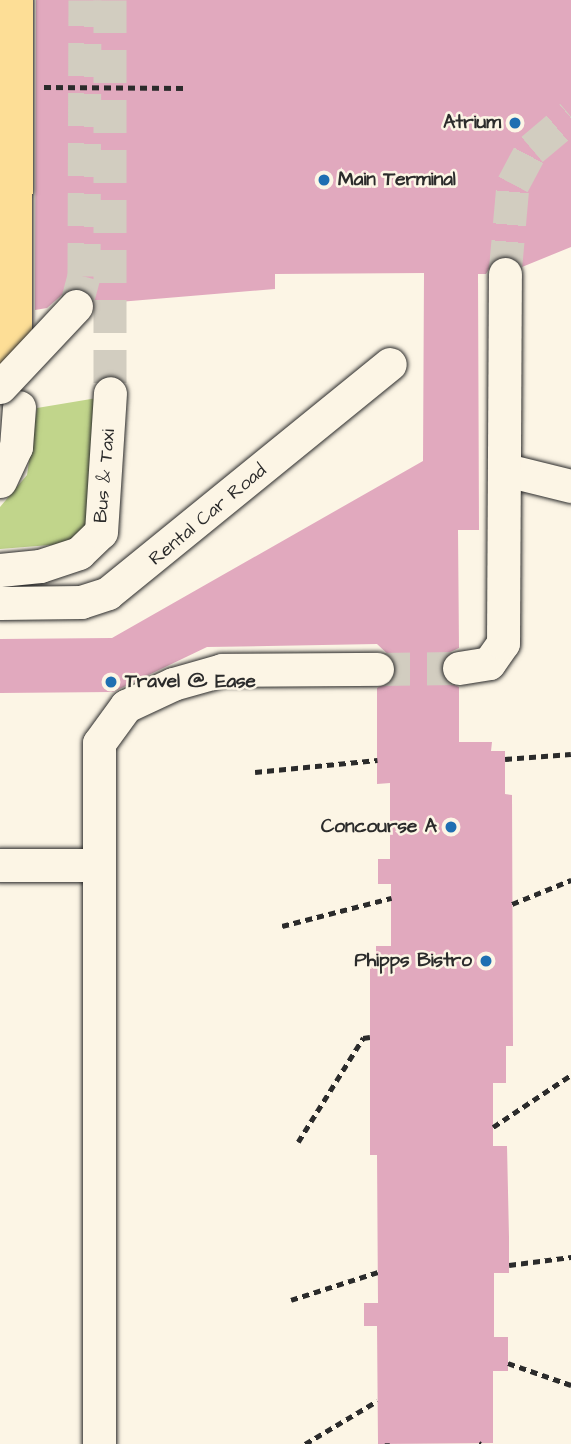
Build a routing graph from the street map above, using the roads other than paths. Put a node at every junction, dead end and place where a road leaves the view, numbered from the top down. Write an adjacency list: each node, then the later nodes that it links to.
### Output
1 (14, 0): 5 (main road)
2 (505, 274): 7 (lane)
3 (76, 306): 5 (lane, bridge)
4 (390, 364): 11 (lane, Rental Car Road)
5 (6, 391): 8 (lane)
6 (110, 393): 10 (lane, Bus & Taxi)
7 (506, 470): 9 (lane); 12 (lane)
8 (0, 481)
9 (571, 486)
10 (0, 570)
11 (0, 603)
12 (459, 668)
13 (377, 669): 15 (lane)
14 (0, 865): 15 (lane)
15 (96, 865): 16 (lane)
16 (99, 1444)

